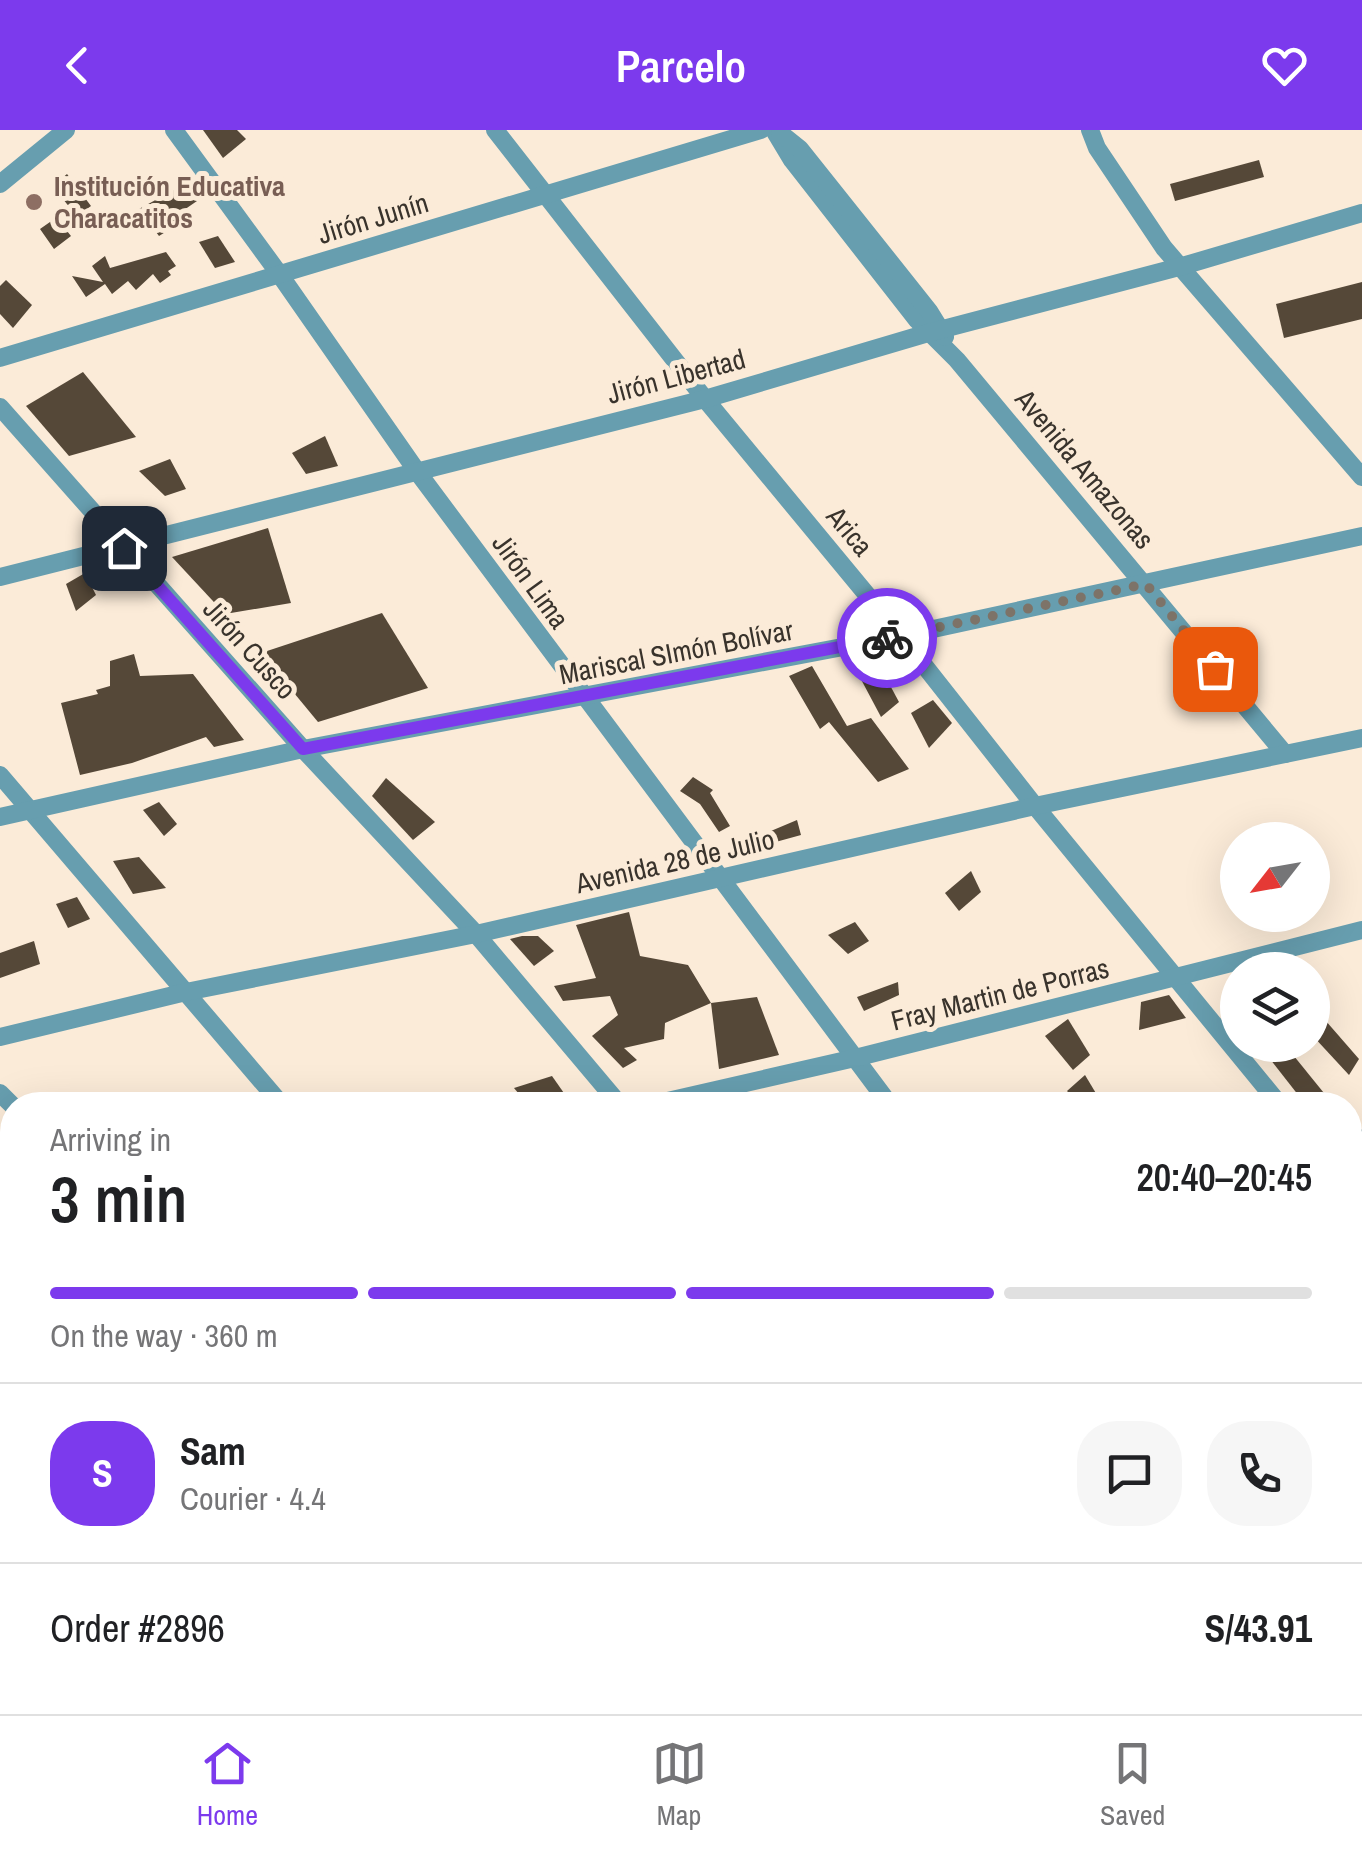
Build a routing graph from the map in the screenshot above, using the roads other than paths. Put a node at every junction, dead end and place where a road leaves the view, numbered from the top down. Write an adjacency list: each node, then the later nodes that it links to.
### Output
1 (66, 130): 8 (street)
2 (174, 130): 12 (street, Jirón Lima)
3 (495, 130): 9 (street, Arica)
4 (760, 130): 7 (street, Jirón Junín)
5 (775, 130): 13 (street, Avenida Amazonas)
6 (1090, 130): 11 (street)
7 (714, 136): 9 (street, Jirón Junín)
8 (0, 184)
9 (547, 194): 12 (street, Jirón Junín); 15 (street, Arica)
10 (1362, 214): 11 (street, Jirón Libertad)
11 (1180, 267): 13 (street, Jirón Libertad); 18 (street)
12 (280, 274): 14 (street, Jirón Junín); 17 (street, Jirón Lima)
13 (935, 332): 15 (street, Jirón Libertad); 22 (street, Avenida Amazonas)
14 (0, 358)
15 (704, 399): 17 (street, Jirón Libertad); 23 (street, Arica)
16 (0, 407): 20 (street, Jirón Cusco)
17 (416, 470): 20 (street, Jirón Libertad); 24 (street, Jirón Lima)
18 (1362, 477)
19 (1362, 536): 22 (street, Mariscal SImón Bolívar)
20 (124, 548): 21 (street, Jirón Libertad); 26 (street, Jirón Cusco)
21 (0, 577)
22 (1146, 584): 23 (street, Mariscal SImón Bolívar); 27 (street, Avenida Amazonas)
23 (901, 636): 24 (street, Mariscal SImón Bolívar); 29 (street, Arica)
24 (584, 698): 26 (street, Mariscal SImón Bolívar); 32 (street, Jirón Lima)
25 (1359, 742): 27 (street, Avenida 28 de Julio)
26 (303, 749): 30 (street, Mariscal SImón Bolívar); 34 (street, Jirón Cusco)
27 (1284, 754): 29 (street, Avenida 28 de Julio)
28 (0, 776): 30 (street)
29 (1035, 806): 32 (street, Avenida 28 de Julio); 35 (street, Arica)
30 (30, 810): 31 (street, Mariscal SImón Bolívar); 36 (street)
31 (0, 816)
32 (724, 879): 34 (street, Avenida 28 de Julio); 38 (street, Jirón Lima)
33 (1362, 930): 35 (street, Fray Martin de Porras)
34 (476, 934): 36 (street, Avenida 28 de Julio); 40 (street, Jirón Cusco)
35 (1176, 978): 38 (street, Fray Martin de Porras); 43 (street, Arica)
36 (186, 992): 37 (street, Avenida 28 de Julio); 39 (street)
37 (0, 1038)
38 (855, 1058): 41 (street, Fray Martin de Porras); 42 (street, Jirón Lima)
39 (271, 1092)
40 (609, 1092)
41 (707, 1092)
42 (880, 1092)
43 (1269, 1092)

